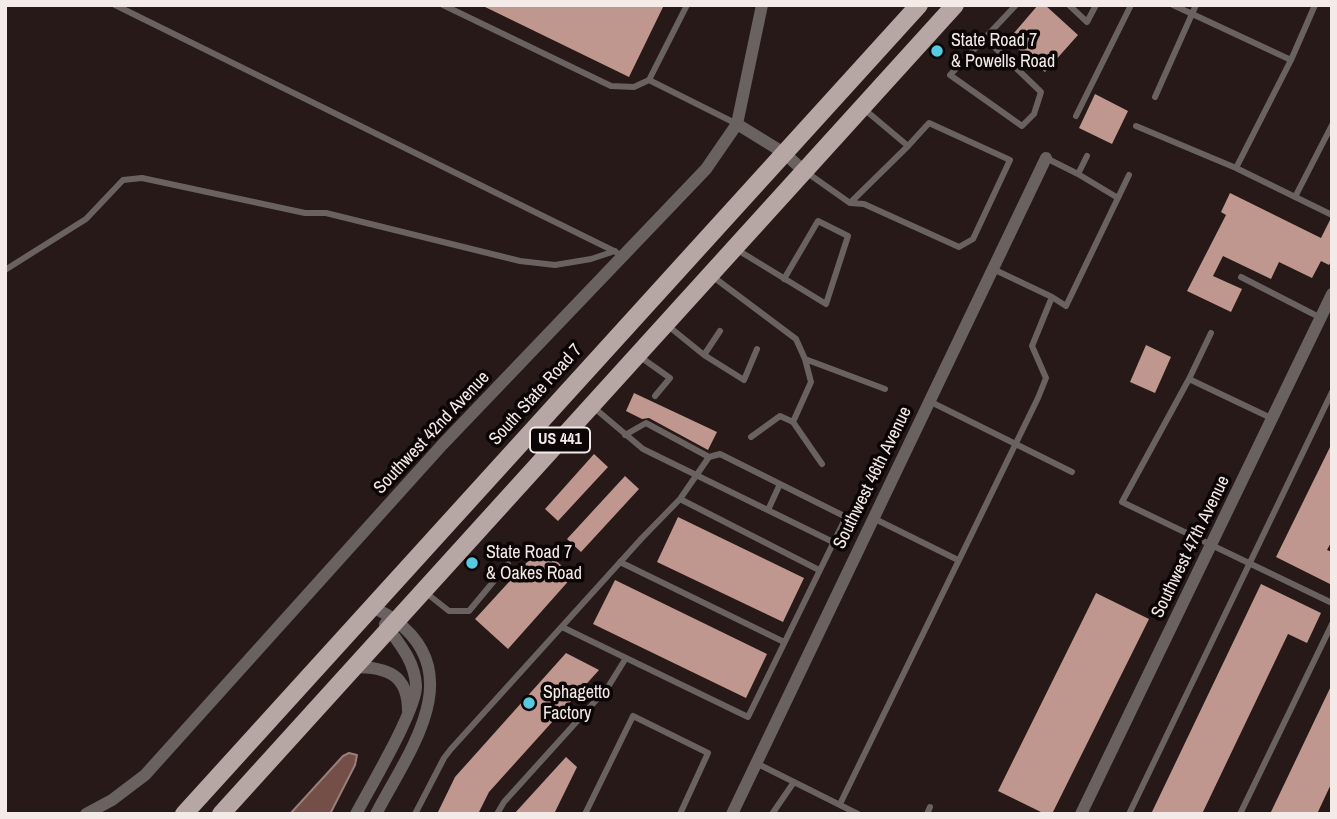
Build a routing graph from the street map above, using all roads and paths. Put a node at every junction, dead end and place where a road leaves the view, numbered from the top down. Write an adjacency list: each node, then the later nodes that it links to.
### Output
1 (115, 5): 37 (lane)
2 (443, 5): 17 (lane)
3 (687, 5): 17 (lane)
4 (762, 5): 21 (street)
5 (919, 5): 25 (main road, South State Road 7 / US 441)
6 (955, 5): 19 (main road, US 441)
7 (1016, 5): 15 (lane)
8 (1069, 5): 9 (lane)
9 (1096, 5)
10 (1132, 5): 20 (lane)
11 (1173, 5): 14 (lane)
12 (1196, 5): 14 (lane)
13 (1314, 5): 16 (lane)
14 (1192, 14): 16 (lane); 18 (lane)
15 (984, 37): 15 (lane)
16 (1291, 60): 28 (lane)
17 (649, 80): 21 (lane)
18 (1155, 97)
19 (862, 107): 24 (lane); 29 (main road, US 441)
20 (1076, 116)
21 (737, 124): 25 (street); 37 (street, Southwest 42nd Avenue)
22 (1332, 125): 32 (lane)
23 (1136, 126): 28 (lane)
24 (908, 146): 34 (lane); 34 (lane)
25 (784, 153): 29 (street); 52 (main road, South State Road 7 / US 441)
26 (1087, 156): 30 (lane)
27 (1046, 158): 30 (lane); 38 (street, Southwest 46th Avenue)
28 (1236, 168): 32 (lane)
29 (804, 171): 34 (lane); 36 (main road, US 441)
30 (1078, 174): 33 (lane)
31 (1129, 175): 33 (lane)
32 (1295, 197): 35 (lane)
33 (1118, 198): 44 (lane)
34 (850, 203)
35 (1332, 215)
36 (734, 248): 40 (main road, US 441); 42 (lane)
37 (620, 254): 39 (lane); 94 (street, Southwest 42nd Avenue)
38 (993, 269): 44 (lane); 58 (street, Southwest 46th Avenue)
39 (5, 270)
40 (710, 275): 46 (main road, US 441); 53 (lane)
41 (1241, 277): 45 (lane)
42 (784, 279): 42 (lane)
43 (1332, 294): 45 (street, Southwest 47th Avenue)
44 (1052, 297): 64 (lane)
45 (1321, 318): 60 (street, Southwest 47th Avenue)
46 (666, 324): 50 (main road, US 441); 51 (lane)
47 (720, 331): 51 (lane)
48 (1211, 333): 54 (lane)
49 (757, 349): 51 (lane)
50 (638, 355): 57 (lane); 59 (main road, US 441)
51 (704, 355)
52 (598, 358): 59 (main road); 82 (main road, South State Road 7 / US 441)
53 (805, 359): 55 (lane); 61 (lane)
54 (1189, 379): 60 (lane); 74 (lane)
55 (885, 389)
56 (1332, 392): 77 (lane)
57 (655, 396)
58 (929, 401): 64 (lane); 72 (street, Southwest 46th Avenue)
59 (591, 406): 62 (lane); 80 (main road, US 441)
60 (1273, 419): 74 (street, Southwest 47th Avenue)
61 (793, 422): 63 (lane); 66 (lane)
62 (625, 435): 65 (lane); 68 (lane)
63 (751, 437)
64 (1015, 444): 67 (lane); 75 (lane)
65 (709, 457): 68 (lane); 69 (lane)
66 (822, 464)
67 (1072, 472)
68 (697, 475): 70 (lane); 71 (lane)
69 (780, 484): 71 (lane); 73 (lane)
70 (680, 499): 76 (lane); 79 (lane)
71 (768, 510): 73 (lane)
72 (873, 518): 75 (lane); 90 (street, Southwest 46th Avenue)
73 (833, 542): 79 (lane)
74 (1212, 545): 77 (lane); 105 (street, Southwest 47th Avenue)
75 (958, 560): 92 (lane)
76 (620, 562): 85 (lane); 86 (lane)
77 (1249, 563): 81 (lane); 106 (lane)
78 (508, 564): 80 (lane)
79 (819, 570): 86 (lane)
80 (424, 591): 84 (main road, US 441)
81 (1332, 603)
82 (372, 607): 84 (street); 95 (main road, South State Road 7 / US 441)
83 (1332, 624): 107 (lane)
84 (393, 625): 88 (main road, US 441); 89 (street); 97 (street)
85 (562, 626): 87 (lane); 98 (lane)
86 (784, 642): 87 (lane)
87 (626, 658): 99 (lane)
88 (354, 667): 89 (street); 96 (main road, US 441)
89 (408, 715): 93 (street)
90 (756, 763): 91 (lane); 102 (street, Southwest 46th Avenue)
91 (794, 782): 92 (lane); 103 (lane)
92 (840, 804): 104 (lane)
93 (358, 812)
94 (86, 814)
95 (184, 814)
96 (221, 814)
97 (376, 814)
98 (415, 814)
99 (497, 814)
100 (585, 814): 101 (lane)
101 (680, 814)
102 (732, 814)
103 (772, 814)
104 (858, 814)
105 (1081, 814)
106 (1129, 814)
107 (1240, 814)

